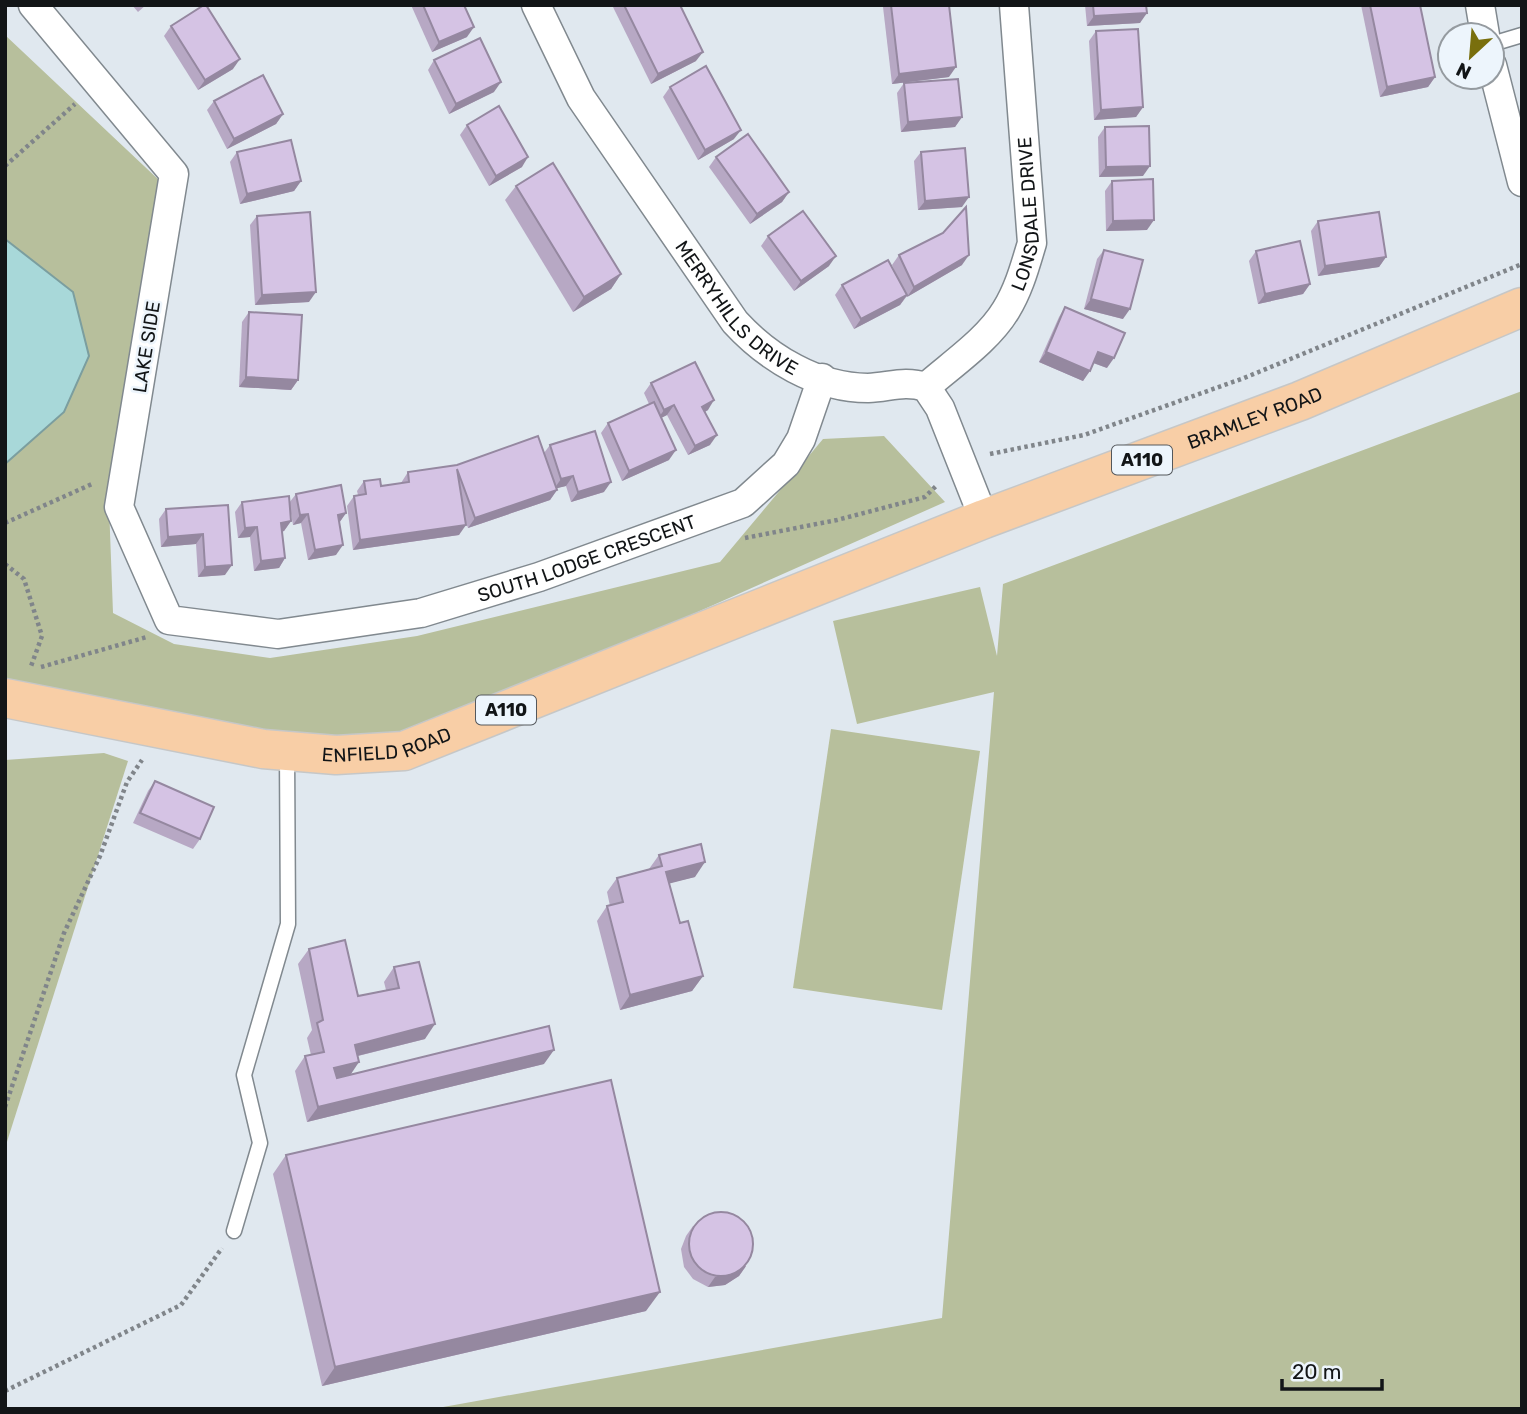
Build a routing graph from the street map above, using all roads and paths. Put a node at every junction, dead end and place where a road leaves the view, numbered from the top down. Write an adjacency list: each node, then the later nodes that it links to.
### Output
1 (33, 5): 4 (street, LAKE SIDE)
2 (536, 5): 10 (street, MERRYHILLS DRIVE)
3 (1014, 5): 11 (street, LONSDALE DRIVE)
4 (97, 83): 6 (path); 13 (street, LAKE SIDE)
5 (1499, 91): 7 (street)
6 (5, 166)
7 (1522, 183)
8 (1522, 264): 12 (path)
9 (1522, 307): 14 (main road, BRAMLEY ROAD / A110)
10 (822, 378): 11 (street, MERRYHILLS DRIVE); 18 (street, SOUTH LODGE CRESCENT)
11 (926, 387): 12 (street)
12 (961, 459): 14 (street); 16 (path)
13 (125, 470): 15 (path); 18 (street, LAKE SIDE)
14 (984, 519): 22 (main road, ENFIELD ROAD / A110)
15 (5, 523)
16 (734, 540)
17 (5, 564): 20 (path)
18 (278, 634)
19 (156, 635): 20 (path)
20 (17, 678): 21 (main road, ENFIELD ROAD / A110)
21 (162, 729): 22 (main road, ENFIELD ROAD / A110); 23 (path)
22 (287, 751): 24 (lane)
23 (5, 1107)
24 (234, 1231): 25 (path)
25 (5, 1391)

